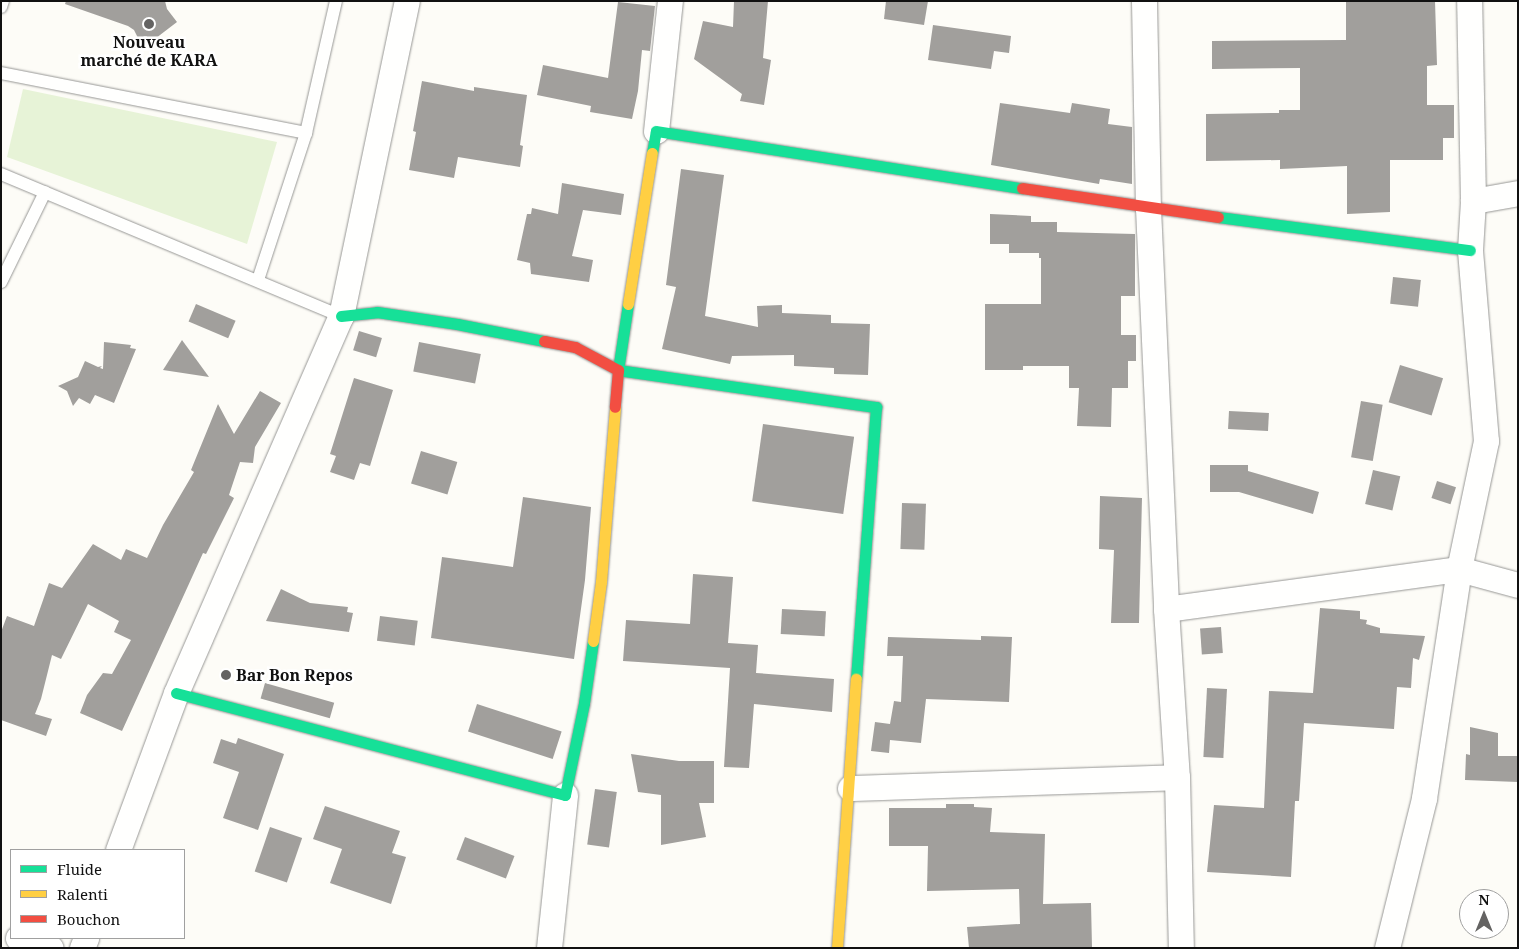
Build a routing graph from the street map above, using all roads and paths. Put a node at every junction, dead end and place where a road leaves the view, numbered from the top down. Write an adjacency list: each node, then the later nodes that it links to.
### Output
1 (2, 1): 7 (lane)
2 (336, 1): 10 (lane)
3 (407, 1): 19 (street)
4 (670, 1): 9 (street)
5 (1144, 1): 15 (street)
6 (1470, 1): 14 (street)
7 (1, 7)
8 (1, 74): 10 (lane)
9 (656, 131): 15 (street); 20 (street)
10 (306, 133): 17 (lane)
11 (1, 174): 12 (lane)
12 (44, 192): 17 (lane); 18 (lane)
13 (1518, 193): 14 (street)
14 (1473, 201): 16 (street)
15 (1148, 208): 16 (street); 23 (street)
16 (1470, 250): 21 (street)
17 (258, 280): 19 (lane)
18 (1, 282)
19 (341, 316): 20 (street); 24 (street)
20 (618, 370): 26 (street); 27 (street)
21 (1459, 569): 22 (street); 23 (street); 34 (street)
22 (1518, 585)
23 (1166, 609): 25 (street)
24 (176, 693): 27 (street); 28 (street)
25 (1177, 777): 26 (street); 33 (street)
26 (850, 788): 32 (street)
27 (565, 796): 31 (street)
28 (118, 849)
29 (21, 939): 30 (street)
30 (51, 948)
31 (549, 948)
32 (837, 948)
33 (1181, 948)
34 (1388, 948)

